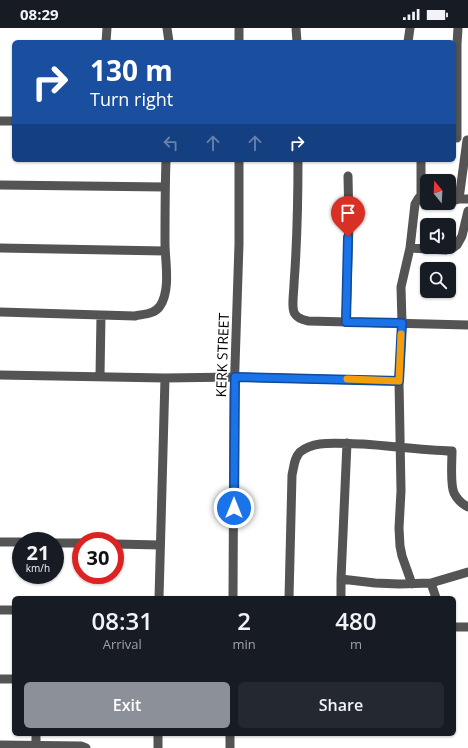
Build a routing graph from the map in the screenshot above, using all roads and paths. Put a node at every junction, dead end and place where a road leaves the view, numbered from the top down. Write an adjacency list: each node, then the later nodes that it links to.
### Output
1 (107, 28): 7 (street)
2 (167, 28): 8 (street)
3 (239, 28): 9 (street)
4 (296, 28): 10 (street)
5 (410, 28): 11 (street)
6 (458, 28): 12 (street)
7 (106, 40)
8 (169, 40)
9 (239, 40)
10 (297, 40)
11 (408, 40)
12 (456, 44)
13 (0, 121): 14 (street)
14 (12, 121)
15 (456, 138): 16 (street)
16 (467, 140): 26 (street)
17 (166, 162): 24 (street)
18 (239, 162): 38 (street, KERK STREET)
19 (298, 162): 33 (street)
20 (421, 162): 21 (street)
21 (422, 174)
22 (348, 176): 33 (street)
23 (0, 185): 24 (street)
24 (165, 187): 30 (street)
25 (420, 199): 29 (street)
26 (463, 199)
27 (468, 211): 29 (street)
28 (0, 248): 30 (street)
29 (410, 248): 34 (street)
30 (165, 251): 32 (street)
31 (0, 312): 32 (street)
32 (101, 315): 37 (street)
33 (346, 322): 34 (street)
34 (402, 323): 35 (street); 40 (street)
35 (468, 325)
36 (0, 375): 37 (street)
37 (100, 376): 39 (street)
38 (235, 377): 39 (street); 40 (street); 53 (street, KERK STREET)
39 (165, 378): 47 (street)
40 (399, 381): 42 (street)
41 (347, 443): 42 (street); 49 (street); 54 (street)
42 (401, 447): 43 (street); 51 (street)
43 (468, 507)
44 (0, 542): 45 (street)
45 (12, 542)
46 (124, 544): 47 (street)
47 (160, 545): 52 (street)
48 (468, 572): 50 (street)
49 (341, 579): 51 (street); 55 (street)
50 (431, 583): 51 (street); 56 (street)
51 (412, 584)
52 (159, 596)
53 (233, 596)
54 (289, 596)
55 (341, 596)
56 (435, 596)
57 (0, 610): 58 (street)
58 (12, 610)
59 (456, 627): 60 (street)
60 (468, 627)
61 (0, 679): 62 (street)
62 (12, 679)
63 (36, 736): 67 (street)
64 (158, 736): 69 (street)
65 (230, 736): 70 (street)
66 (0, 745): 67 (street)
67 (37, 747): 68 (street)
68 (86, 748)
69 (158, 748)
70 (230, 748)

